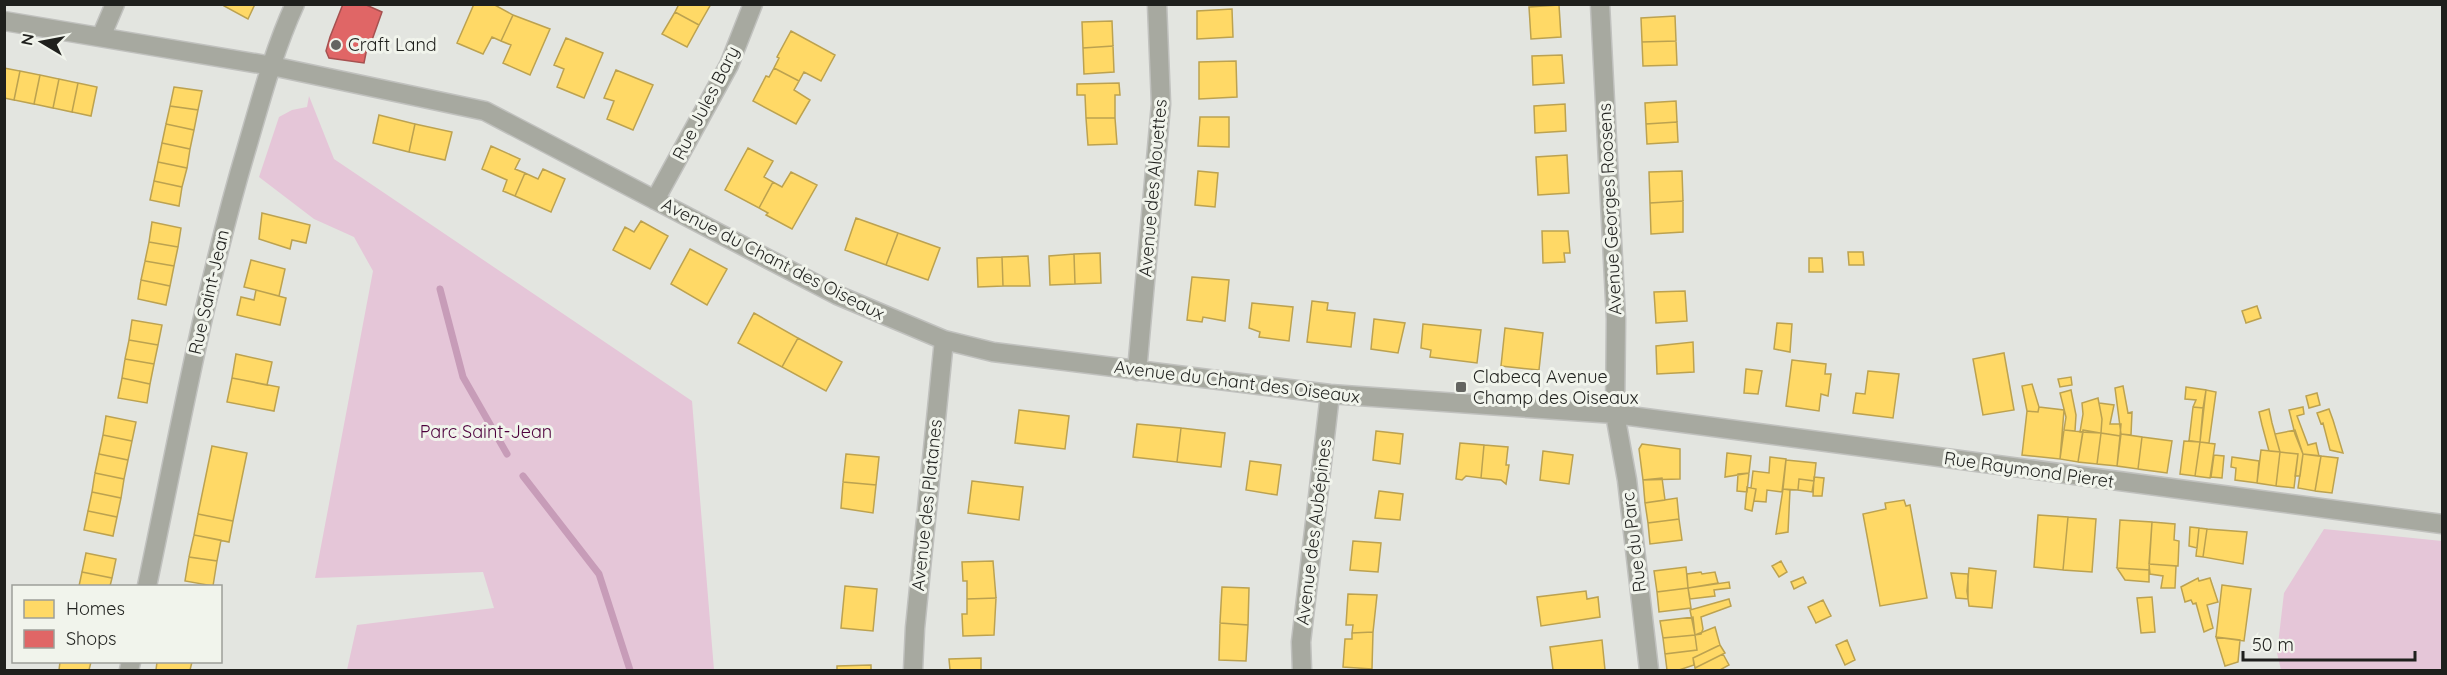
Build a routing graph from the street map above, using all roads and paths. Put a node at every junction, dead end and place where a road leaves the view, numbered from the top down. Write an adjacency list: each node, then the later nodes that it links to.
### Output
1 (115, 4): 7 (street)
2 (295, 4): 8 (street, Rue Saint-Jean)
3 (753, 4): 9 (street, Rue Jules Bary)
4 (1157, 4): 11 (street, Avenue des Alouettes)
5 (1600, 4): 13 (street, Avenue Georges Roosens)
6 (4, 21): 7 (street, Avenue du Chant des Oiseaux)
7 (101, 37): 8 (street, Avenue du Chant des Oiseaux)
8 (272, 66): 9 (street, Avenue du Chant des Oiseaux); 15 (street, Rue Saint-Jean)
9 (655, 200): 10 (street, Avenue du Chant des Oiseaux)
10 (944, 340): 11 (street, Avenue du Chant des Oiseaux); 16 (street, Avenue des Platanes)
11 (1137, 371): 12 (street, Avenue du Chant des Oiseaux)
12 (1330, 394): 13 (street, Avenue du Chant des Oiseaux); 17 (street, Avenue des Aubépines)
13 (1615, 414): 14 (street, Rue Raymond Pieret); 18 (street, Rue du Parc)
14 (2442, 524)
15 (147, 585)
16 (913, 670)
17 (1302, 670)
18 (1649, 670)

